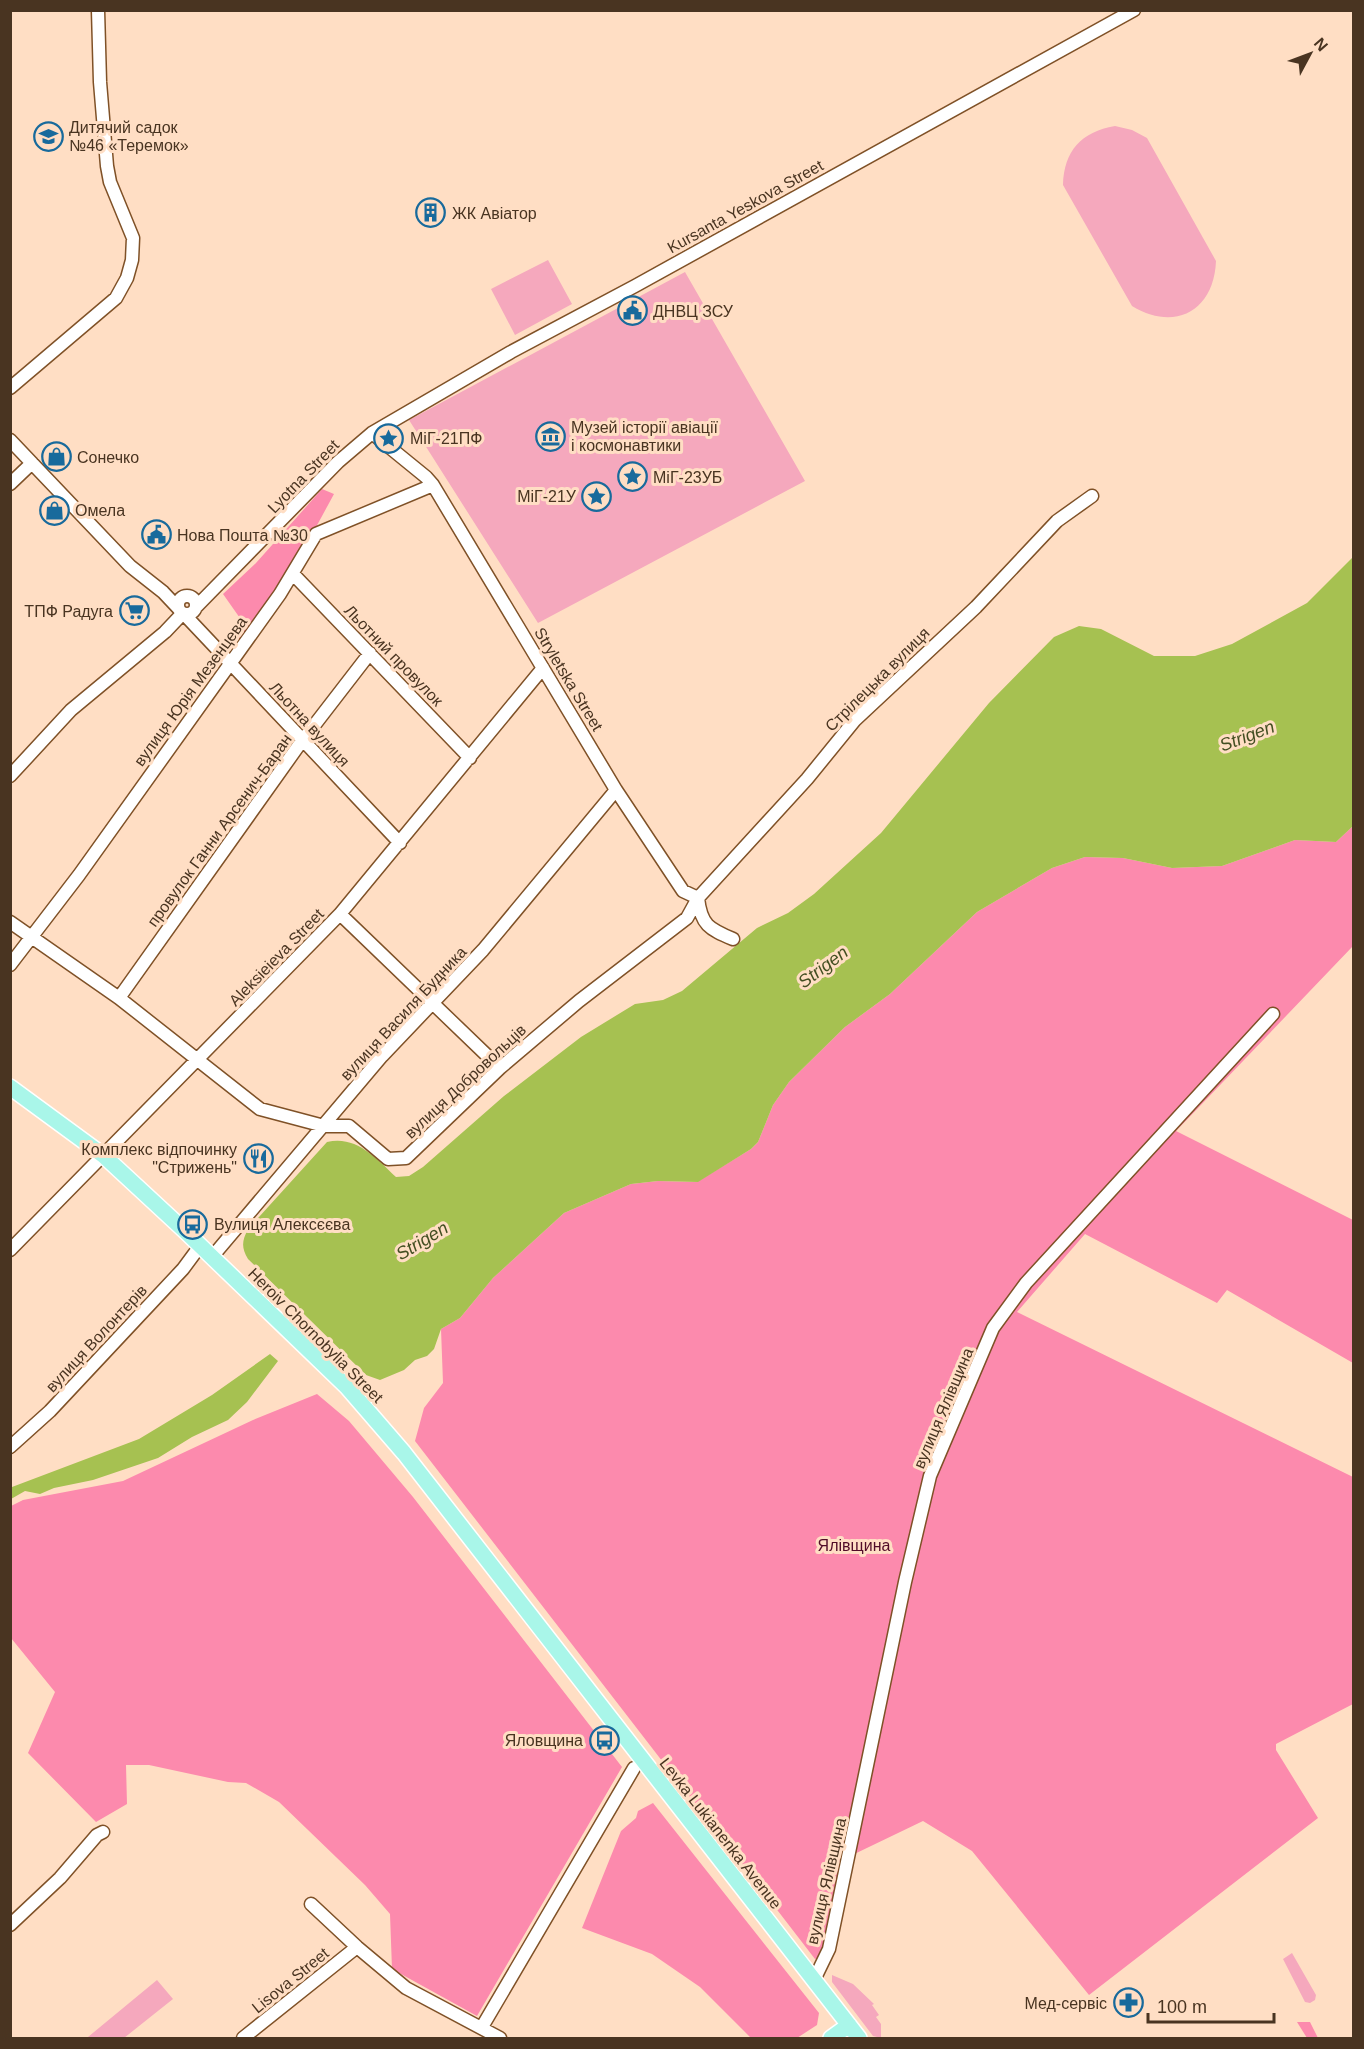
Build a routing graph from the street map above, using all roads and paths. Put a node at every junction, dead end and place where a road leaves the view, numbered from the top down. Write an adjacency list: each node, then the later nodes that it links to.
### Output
1 (98, 10): 3 (street)
2 (1134, 10): 4 (street, Kursanta Yeskova Street)
3 (10, 388)
4 (372, 433): 8 (street, Stryletska Street); 12 (street, Lyotna Street)
5 (10, 440): 6 (street, Льотна вулиця)
6 (32, 463): 7 (street); 11 (street, Льотна вулиця)
7 (10, 484)
8 (433, 485): 10 (street, вулиця Юрія Мезенцева); 17 (street, Stryletska Street)
9 (1092, 496): 23 (street, Стрілецька вулиця)
10 (293, 574): 15 (street, Льотний провулок); 16 (street, вулиця Юрія Мезенцева)
11 (163, 592): 12 (street, Льотна вулиця); 13 (street, Льотна вулиця)
12 (192, 602): 13 (street); 14 (street)
13 (181, 611): 14 (street, Льотна вулиця); 20 (street)
14 (196, 627): 16 (street, Льотна вулиця)
15 (370, 653): 18 (street, провулок Ганни Арсенич-Баран); 19 (street, Льотний провулок)
16 (229, 663): 18 (street, Льотна вулиця); 26 (street, вулиця Юрія Мезенцева)
17 (543, 668): 19 (street, Aleksieieva Street); 21 (street, Stryletska Street)
18 (303, 741): 22 (street, Льотна вулиця); 29 (street, провулок Ганни Арсенич-Баран)
19 (470, 758): 22 (street, Aleksieieva Street)
20 (10, 776)
21 (616, 790): 23 (street, Stryletska Street); 30 (street, вулиця Василя Будника)
22 (400, 843): 24 (street, Aleksieieva Street)
23 (698, 897): 27 (street); 33 (street, вулиця Добровольців)
24 (340, 914): 30 (street); 32 (street, Aleksieieva Street)
25 (10, 922): 26 (street, вулиця Добровольців)
26 (33, 937): 28 (street, вулиця Юрія Мезенцева); 29 (street, вулиця Добровольців)
27 (734, 939)
28 (10, 965)
29 (119, 998): 32 (street, вулиця Добровольців)
30 (433, 1002): 33 (street); 35 (street, вулиця Василя Будника)
31 (1273, 1014): 46 (street, вулиця Ялівщина)
32 (200, 1059): 35 (street, вулиця Добровольців); 36 (street, Aleksieieva Street)
33 (500, 1068): 35 (street, вулиця Добровольців)
34 (10, 1087): 36 (main road, Heroiv Chornobylia Street)
35 (324, 1126): 38 (street, вулиця Василя Будника)
36 (104, 1156): 37 (street, Aleksieieva Street); 38 (main road, Heroiv Chornobylia Street)
37 (10, 1250)
38 (206, 1251): 39 (street, вулиця Волонтерів); 40 (main road, Heroiv Chornobylia Street)
39 (10, 1447)
40 (555, 1649): 46 (main road, Levka Lukianenka Avenue)
41 (634, 1768): 48 (street)
42 (103, 1832): 44 (street)
43 (311, 1904): 45 (street)
44 (10, 1925)
45 (357, 1947): 48 (street); 50 (street, Lisova Street)
46 (814, 1980): 47 (main road, Levka Lukianenka Avenue)
47 (849, 2025): 51 (main road); 52 (main road, Levka Lukianenka Avenue)
48 (482, 2027): 49 (street)
49 (496, 2037)
50 (243, 2038)
51 (831, 2038)
52 (859, 2038)

